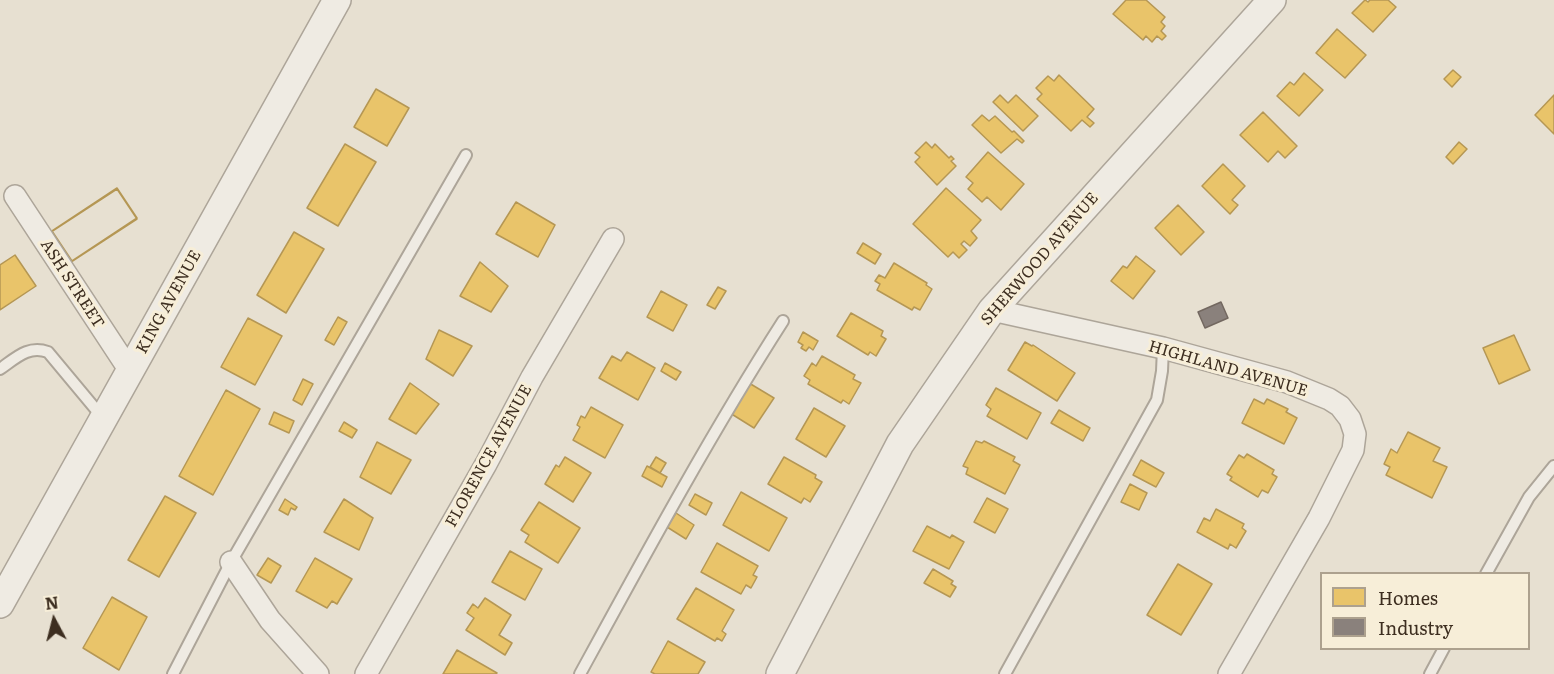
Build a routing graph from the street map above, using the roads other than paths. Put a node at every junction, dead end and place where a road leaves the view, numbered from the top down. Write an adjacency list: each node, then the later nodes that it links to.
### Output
1 (337, 0): 10 (street, KING AVENUE)
2 (1272, 0): 6 (street, SHERWOOD AVENUE)
3 (466, 155): 13 (lane)
4 (15, 196): 10 (street, ASH STREET)
5 (613, 239): 19 (street, FLORENCE AVENUE)
6 (992, 310): 8 (street, HIGHLAND AVENUE); 21 (street, SHERWOOD AVENUE)
7 (783, 321): 20 (lane)
8 (1163, 348): 22 (lane); 23 (street, HIGHLAND AVENUE)
9 (0, 369): 11 (lane)
10 (130, 371): 11 (street, KING AVENUE)
11 (103, 418): 15 (street, KING AVENUE)
12 (1554, 466): 14 (lane)
13 (231, 562): 17 (lane); 18 (street)
14 (1487, 572)
15 (0, 604)
16 (1443, 650): 24 (lane)
17 (174, 674)
18 (318, 674)
19 (366, 674)
20 (580, 674)
21 (780, 674)
22 (1005, 674)
23 (1229, 674)
24 (1430, 674)

